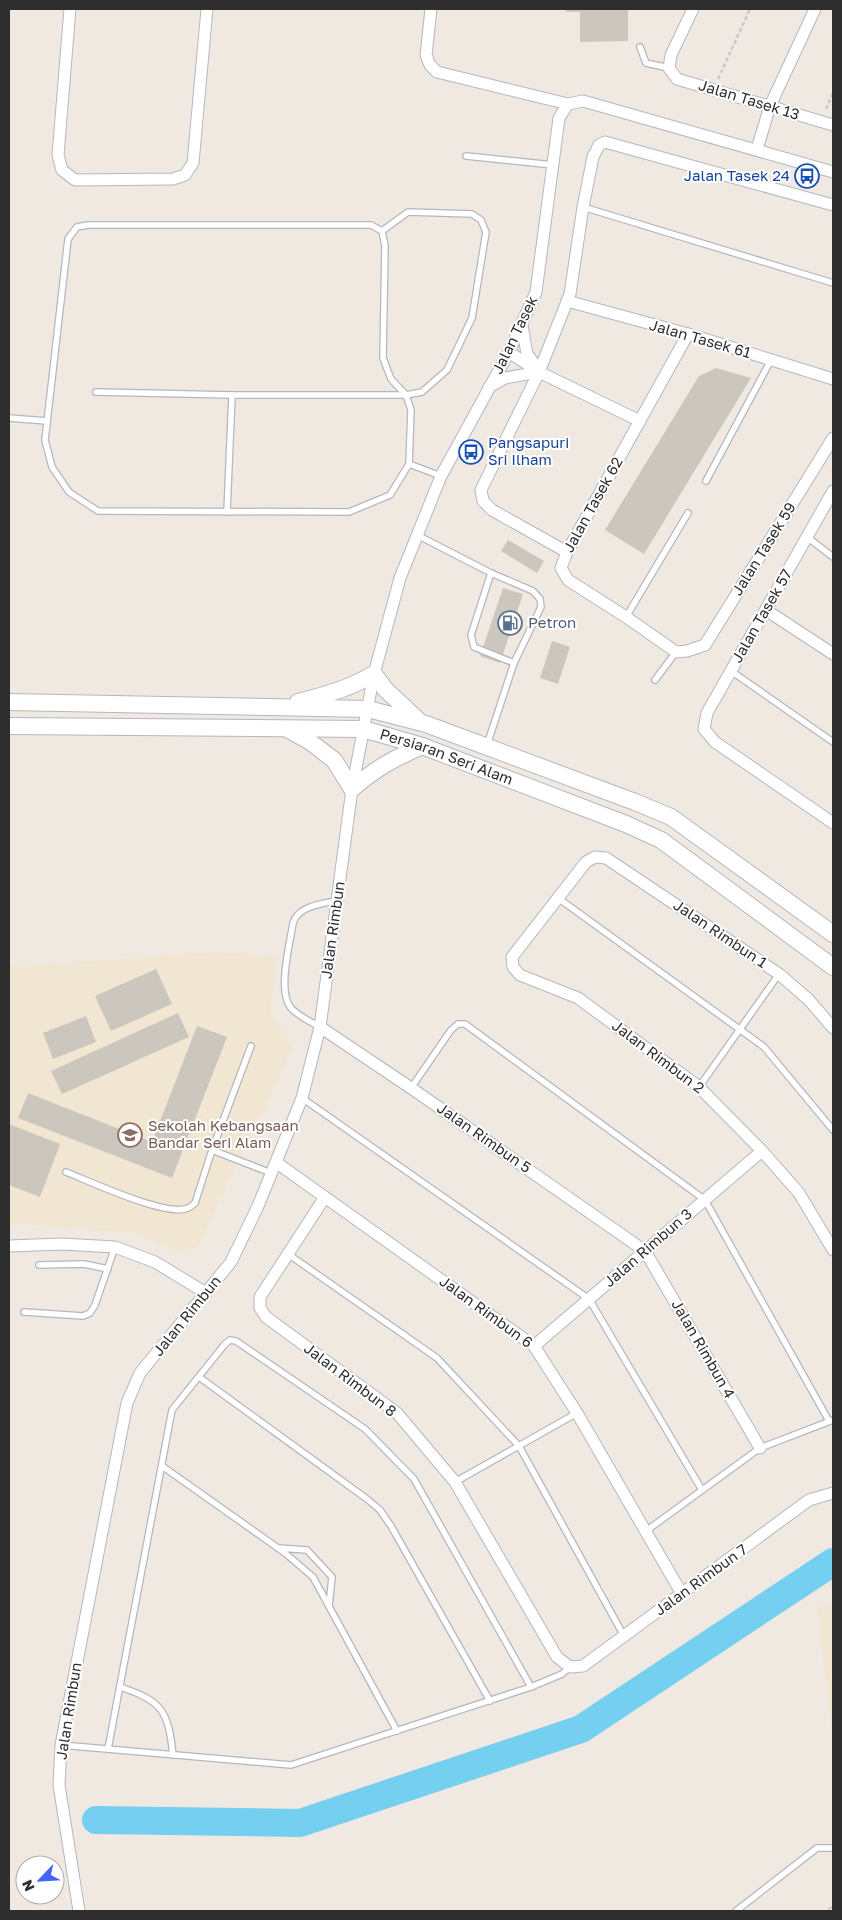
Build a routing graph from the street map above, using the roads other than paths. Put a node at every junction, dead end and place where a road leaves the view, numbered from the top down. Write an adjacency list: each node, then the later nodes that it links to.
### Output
1 (70, 9): 2 (street)
2 (207, 9)
3 (431, 9): 8 (street)
4 (693, 9): 7 (street)
5 (816, 9): 9 (street)
6 (640, 47): 7 (lane)
7 (669, 68): 9 (street, Jalan Tasek 13)
8 (568, 104): 11 (street); 13 (street, Jalan Tasek)
9 (770, 106): 10 (street, Jalan Tasek 13); 11 (street)
10 (833, 126)
11 (757, 150): 14 (street)
12 (466, 156): 13 (lane)
13 (553, 165): 20 (street, Jalan Tasek)
14 (833, 172)
15 (833, 205): 16 (street)
16 (583, 207): 18 (lane); 19 (street)
17 (382, 231): 29 (lane); 29 (lane); 31 (lane)
18 (833, 283)
19 (567, 301): 21 (street, Jalan Tasek 61); 24 (street)
20 (522, 325): 22 (street, Jalan Tasek); 24 (street)
21 (688, 334): 23 (street, Jalan Tasek 61); 32 (street, Jalan Tasek 62)
22 (509, 352): 24 (street); 26 (street, Jalan Tasek)
23 (771, 360): 25 (street, Jalan Tasek 61); 36 (lane)
24 (539, 372): 26 (street); 32 (street); 42 (street)
25 (833, 379)
26 (489, 387): 35 (street, Jalan Tasek)
27 (96, 392): 28 (lane)
28 (232, 395): 29 (lane); 38 (lane)
29 (406, 395): 34 (lane)
30 (9, 418): 31 (lane)
31 (48, 421): 38 (lane)
32 (640, 421): 42 (street, Jalan Tasek 62)
33 (833, 438): 47 (street, Jalan Tasek 59)
34 (409, 464): 35 (lane); 38 (lane)
35 (441, 476): 40 (street, Jalan Tasek)
36 (706, 481)
37 (833, 490): 41 (street, Jalan Tasek 57)
38 (227, 512)
39 (688, 513): 46 (lane)
40 (417, 535): 44 (lane); 51 (street, Jalan Tasek)
41 (807, 538): 43 (lane); 45 (street, Jalan Tasek 57)
42 (567, 552): 46 (street, Jalan Tasek 62)
43 (833, 557)
44 (491, 573): 49 (lane); 49 (lane)
45 (766, 610): 48 (street); 50 (street, Jalan Tasek 57)
46 (626, 617): 47 (street, Jalan Tasek 62)
47 (681, 652): 52 (lane)
48 (833, 654)
49 (514, 663): 62 (lane)
50 (731, 671): 60 (lane); 64 (street, Jalan Tasek 57)
51 (374, 674): 54 (main road); 55 (street, Jalan Tasek); 56 (main road)
52 (655, 680)
53 (9, 702): 54 (main road, Persiaran Seri Alam)
54 (274, 707): 55 (main road, Persiaran Seri Alam)
55 (368, 709): 56 (main road, Persiaran Seri Alam); 59 (street, Jalan Tasek)
56 (421, 723): 62 (main road, Persiaran Seri Alam)
57 (9, 726): 58 (main road, Persiaran Seri Alam)
58 (287, 729): 59 (main road, Persiaran Seri Alam); 63 (main road)
59 (363, 729): 61 (main road, Persiaran Seri Alam); 63 (street, Jalan Rimbun)
60 (833, 742)
61 (422, 746): 63 (main road); 68 (main road, Persiaran Seri Alam)
62 (487, 747): 67 (main road, Persiaran Seri Alam)
63 (352, 789): 66 (street, Jalan Rimbun)
64 (833, 823)
65 (558, 898): 69 (street, Jalan Rimbun 1); 72 (lane); 74 (street, Jalan Rimbun 2)
66 (337, 900): 70 (street, Jalan Rimbun); 70 (lane)
67 (833, 934)
68 (833, 967)
69 (779, 974): 71 (street, Jalan Rimbun 1); 72 (lane)
70 (320, 1028): 75 (street, Jalan Rimbun 5); 76 (street, Jalan Rimbun)
71 (833, 1028)
72 (740, 1030): 74 (lane); 77 (lane)
73 (251, 1046): 78 (lane)
74 (699, 1087): 79 (street, Jalan Rimbun 2)
75 (412, 1088): 83 (lane); 86 (street, Jalan Rimbun 5)
76 (302, 1098): 80 (street, Jalan Rimbun); 92 (lane)
77 (833, 1130)
78 (212, 1150): 80 (lane); 81 (lane)
79 (762, 1151): 83 (street, Jalan Rimbun 3); 87 (street, Jalan Rimbun 2)
80 (274, 1168): 82 (street, Jalan Rimbun 6); 91 (street, Jalan Rimbun)
81 (66, 1172)
82 (325, 1197): 88 (street, Jalan Rimbun 8); 94 (street, Jalan Rimbun 6)
83 (705, 1200): 86 (street, Jalan Rimbun 3); 97 (lane)
84 (9, 1246): 85 (street)
85 (115, 1247): 90 (lane); 91 (street)
86 (645, 1250): 92 (street, Jalan Rimbun 3); 99 (street, Jalan Rimbun 4)
87 (833, 1250)
88 (288, 1254): 98 (lane); 101 (street, Jalan Rimbun 8)
89 (39, 1265): 90 (lane)
90 (108, 1269): 93 (lane)
91 (206, 1293): 114 (street, Jalan Rimbun)
92 (589, 1299): 94 (street, Jalan Rimbun 3); 102 (lane)
93 (24, 1312)
94 (534, 1346): 96 (street, Jalan Rimbun 6)
95 (199, 1376): 100 (lane); 111 (lane); 112 (lane)
96 (577, 1414): 98 (lane); 104 (street, Jalan Rimbun 6)
97 (831, 1421): 99 (lane)
98 (519, 1446): 101 (lane); 108 (lane)
99 (760, 1448): 102 (lane)
100 (162, 1466): 105 (lane); 110 (lane)
101 (455, 1482): 109 (street, Jalan Rimbun 8)
102 (702, 1490): 104 (lane)
103 (833, 1493): 106 (street, Jalan Rimbun 7)
104 (646, 1532): 106 (street, Jalan Rimbun 6)
105 (278, 1548): 107 (lane); 107 (lane)
106 (682, 1594): 108 (street, Jalan Rimbun 7)
107 (329, 1606): 113 (lane)
108 (624, 1636): 109 (street, Jalan Rimbun 7)
109 (570, 1667): 111 (lane)
110 (120, 1687): 115 (lane); 116 (lane)
111 (532, 1687): 112 (lane)
112 (490, 1701): 113 (lane)
113 (396, 1731): 116 (lane)
114 (61, 1745): 115 (lane); 118 (street, Jalan Rimbun)
115 (108, 1749): 116 (lane)
116 (173, 1754)
117 (833, 1848): 119 (lane)
118 (79, 1911)
119 (736, 1911)

